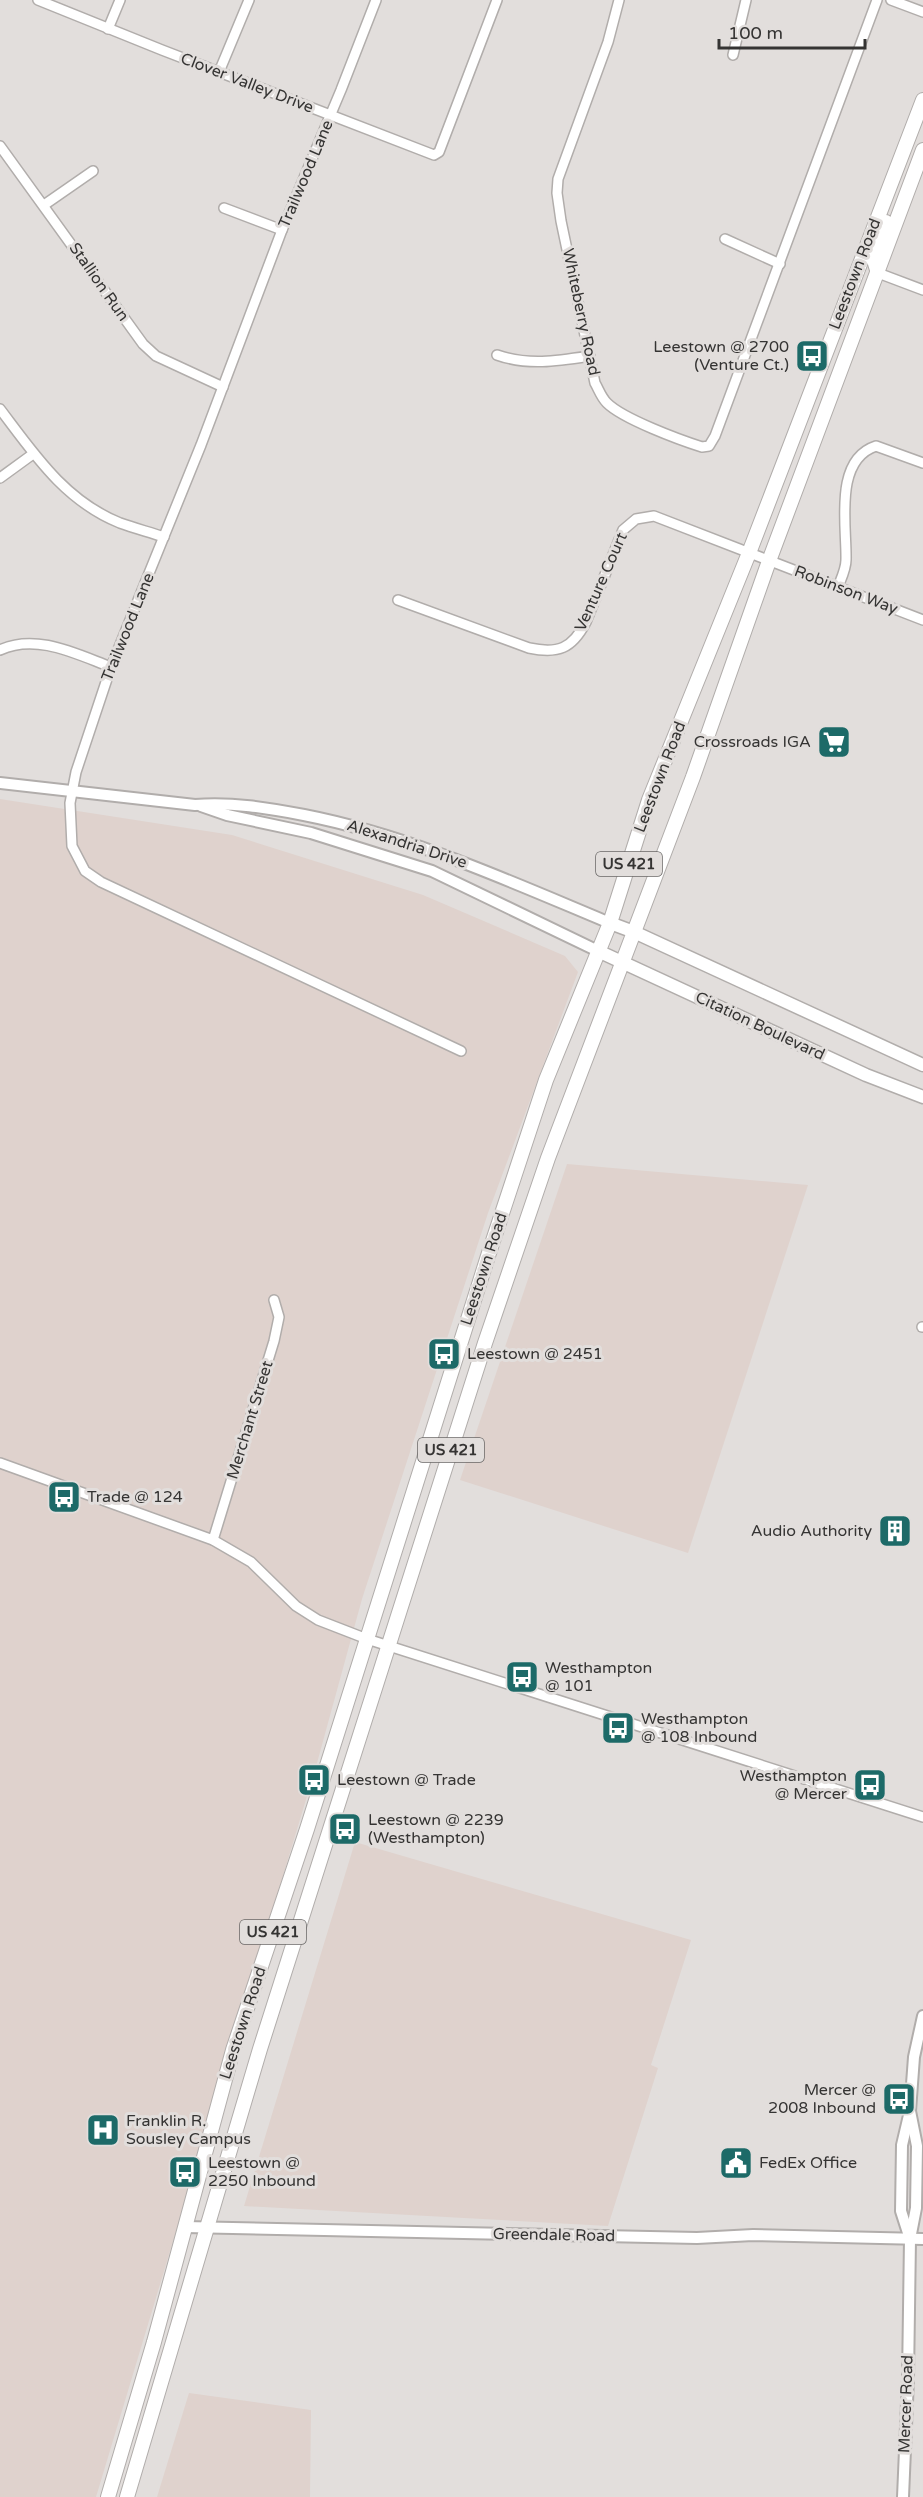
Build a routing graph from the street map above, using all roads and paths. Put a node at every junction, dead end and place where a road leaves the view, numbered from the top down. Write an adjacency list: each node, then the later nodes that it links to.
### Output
1 (38, 0): 11 (street, Clover Valley Drive)
2 (120, 0): 11 (street)
3 (249, 0): 13 (street)
4 (376, 0): 15 (street, Trailwood Lane)
5 (496, 0): 15 (street, Clover Valley Drive)
6 (619, 0): 28 (street, Whiteberry Road)
7 (746, 0): 12 (street)
8 (877, 0): 24 (street, Whiteberry Road)
9 (891, 0): 10 (street)
10 (923, 12)
11 (108, 29): 13 (street, Clover Valley Drive)
12 (733, 54)
13 (219, 72): 15 (street, Clover Valley Drive)
14 (923, 100): 18 (main road, Leestown Road / US 421)
15 (330, 115): 22 (street, Trailwood Lane)
16 (0, 146): 20 (street, Stallion Run)
17 (923, 150): 25 (main road, Leestown Road / US 421)
18 (897, 165): 25 (main road); 35 (main road, Leestown Road / US 421)
19 (93, 171): 20 (street)
20 (44, 205): 29 (street, Stallion Run)
21 (224, 208): 22 (street)
22 (282, 230): 29 (street, Trailwood Lane)
23 (725, 239): 24 (street)
24 (780, 264): 28 (street, Whiteberry Road)
25 (878, 273): 26 (street); 36 (main road, Leestown Road / US 421)
26 (923, 290)
27 (497, 355): 28 (street)
28 (590, 356)
29 (223, 387): 34 (street, Trailwood Lane)
30 (0, 409): 31 (street)
31 (33, 454): 33 (street); 34 (street)
32 (923, 463): 37 (street)
33 (0, 478)
34 (164, 537): 41 (street, Trailwood Lane)
35 (749, 552): 36 (street, Venture Court); 38 (street, Venture Court); 45 (main road, Leestown Road / US 421)
36 (769, 561): 37 (street, Robinson Way); 46 (main road, Leestown Road / US 421)
37 (838, 587): 39 (street, Robinson Way)
38 (398, 600)
39 (923, 620)
40 (0, 650): 41 (street)
41 (111, 667): 43 (street, Trailwood Lane)
42 (0, 783): 43 (street, Alexandria Drive)
43 (71, 791): 44 (street, Alexandria Drive); 49 (street, Trailwood Lane)
44 (195, 805): 45 (street, Alexandria Drive); 47 (street, Alexandria Drive)
45 (610, 923): 46 (main road, Citation Boulevard); 47 (main road, Leestown Road / US 421)
46 (634, 932): 48 (main road, Leestown Road / US 421); 50 (main road, Citation Boulevard)
47 (598, 951): 48 (main road, Citation Boulevard); 55 (main road, Leestown Road / US 421)
48 (622, 963): 51 (main road, Citation Boulevard); 56 (main road, Leestown Road / US 421)
49 (460, 1050)
50 (923, 1065)
51 (923, 1097)
52 (274, 1300): 54 (street, Merchant Street)
53 (0, 1463): 54 (street)
54 (213, 1540): 55 (street)
55 (367, 1639): 56 (street); 60 (main road, Leestown Road / US 421)
56 (387, 1646): 57 (street); 59 (main road, Leestown Road / US 421)
57 (923, 1817)
58 (923, 2016): 61 (street, Mercer Road)
59 (208, 2226): 60 (street, Greendale Road); 61 (street, Greendale Road); 64 (main road, Leestown Road)
60 (185, 2227): 63 (main road, Leestown Road)
61 (910, 2239): 62 (street, Greendale Road); 65 (street, Mercer Road)
62 (923, 2239)
63 (108, 2497)
64 (127, 2497)
65 (903, 2497)

